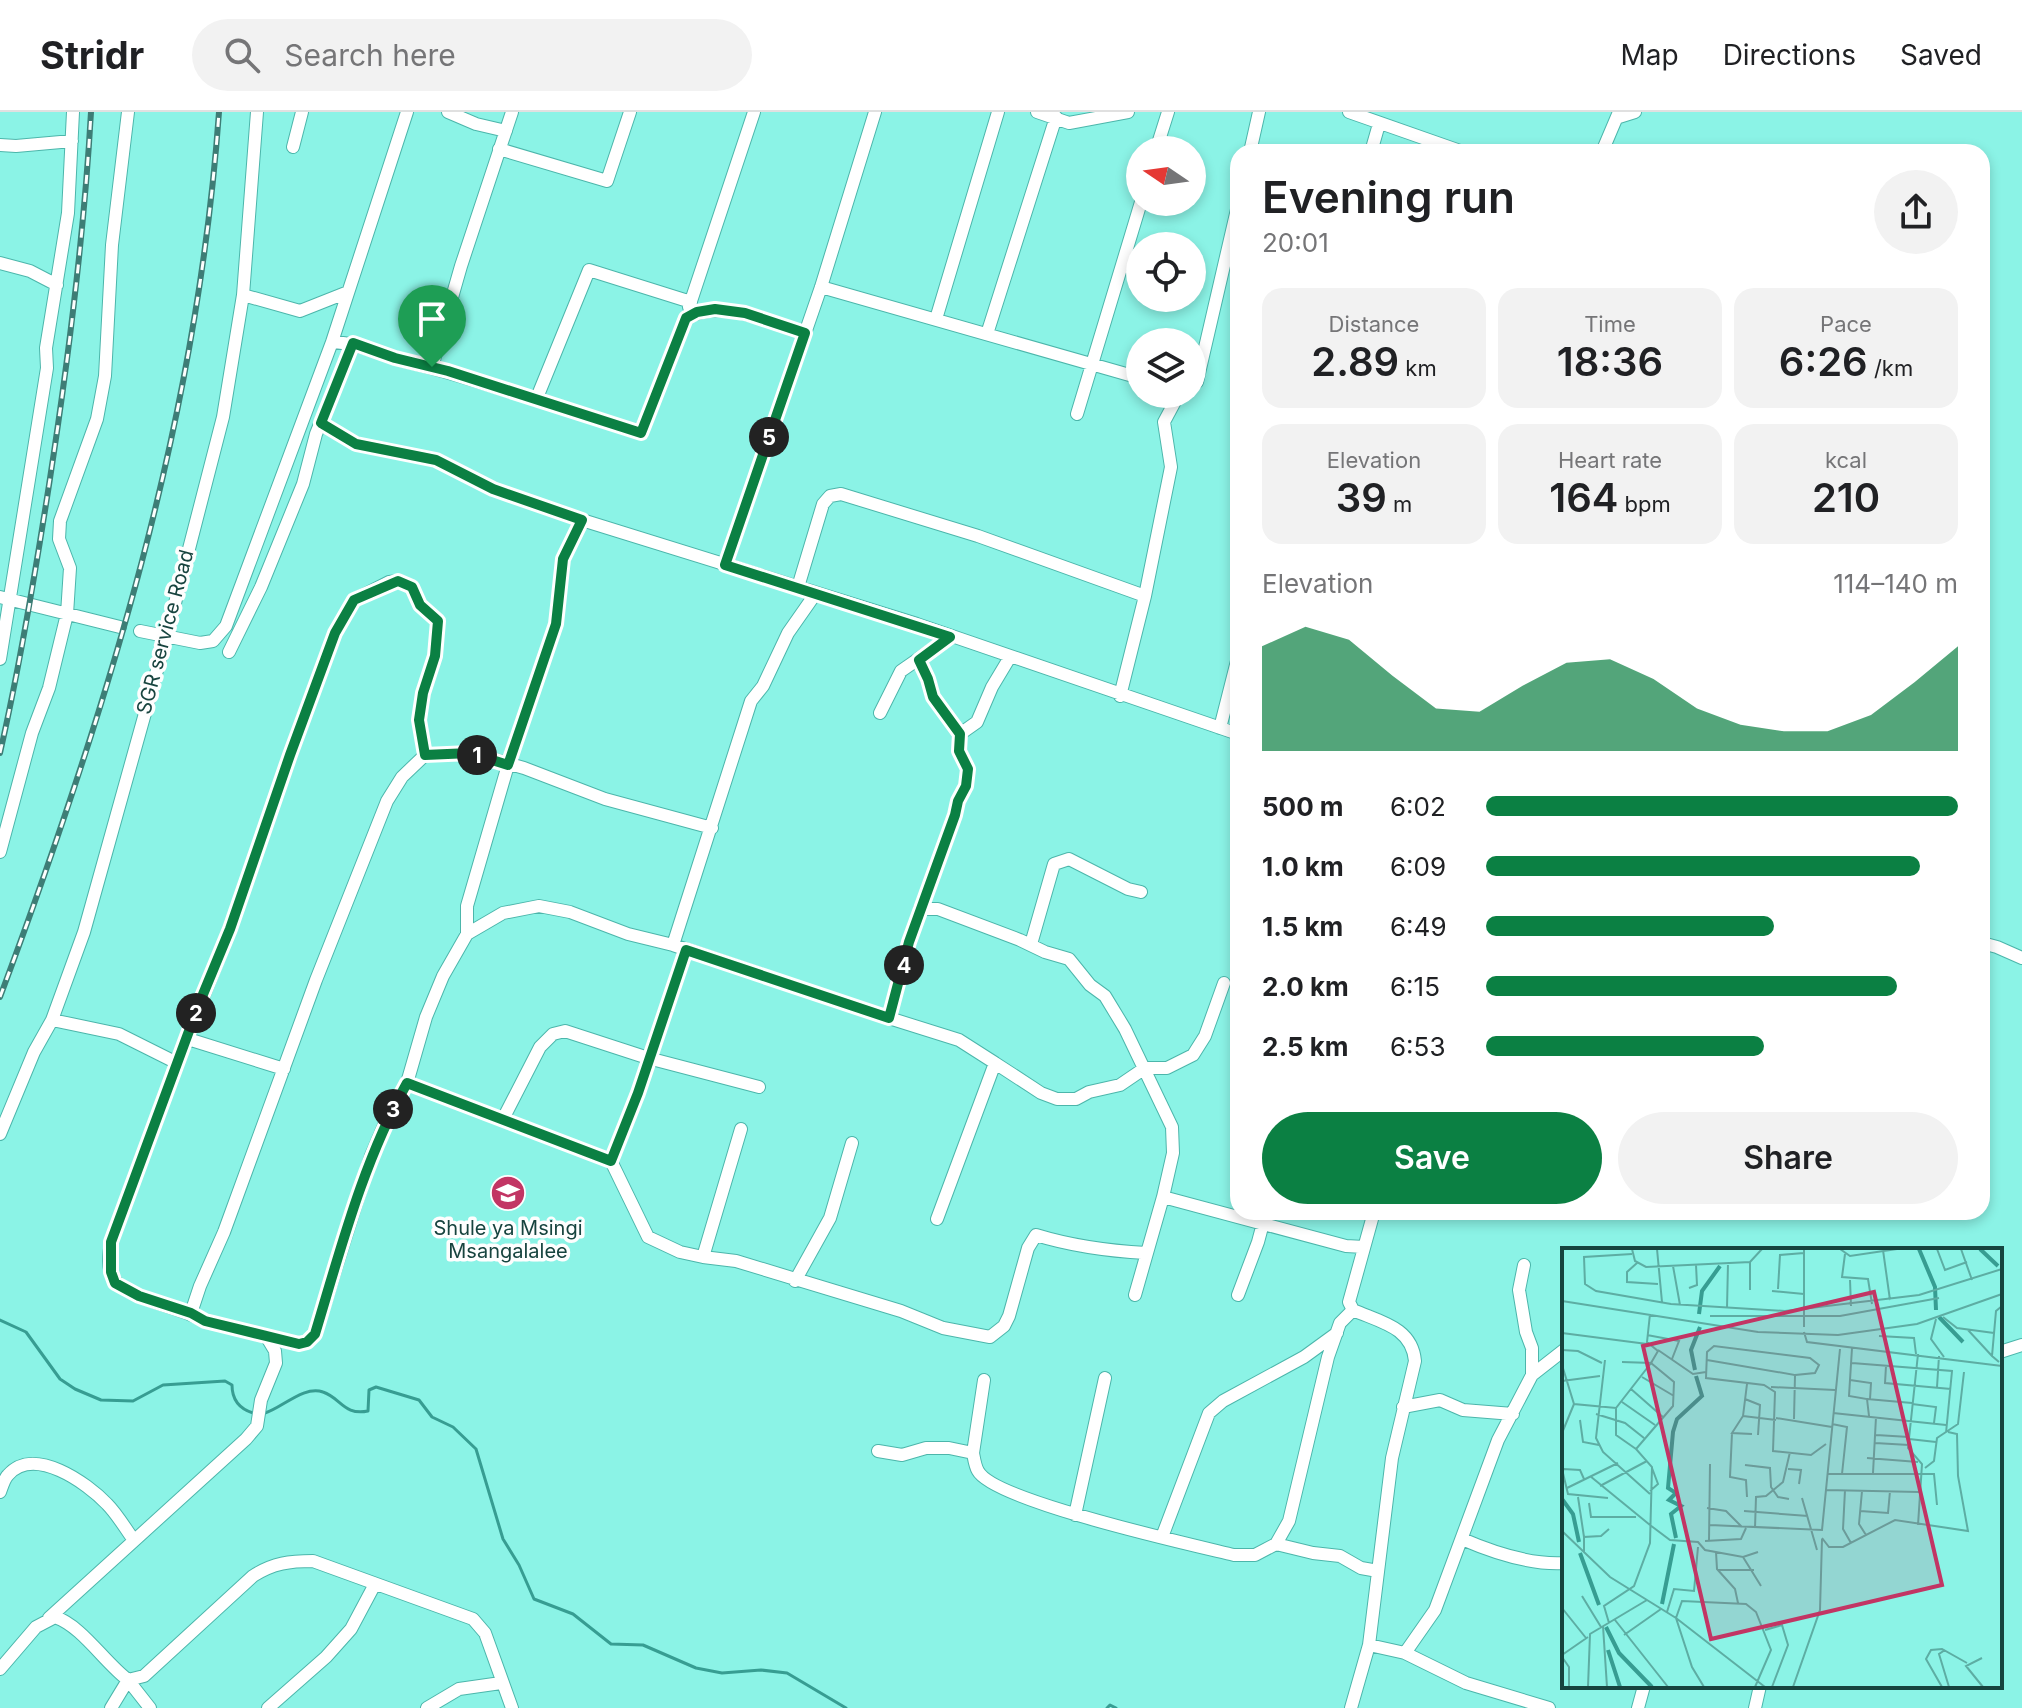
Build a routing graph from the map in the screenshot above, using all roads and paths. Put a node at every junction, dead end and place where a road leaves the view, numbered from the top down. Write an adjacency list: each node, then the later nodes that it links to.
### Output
1 (73, 112): 23 (street)
2 (128, 112): 59 (street)
3 (257, 112): 37 (street, SGR service Road)
4 (302, 112): 29 (street)
5 (407, 112): 36 (street)
6 (448, 112): 21 (street)
7 (512, 112): 21 (street)
8 (630, 112): 30 (street)
9 (754, 112): 38 (street)
10 (875, 112): 35 (street)
11 (998, 112): 40 (street)
12 (1037, 112): 19 (street)
13 (1128, 112): 19 (street)
14 (1168, 112): 22 (street)
15 (1259, 112): 24 (street)
16 (1349, 112): 20 (street)
17 (1635, 112): 18 (street)
18 (1619, 115): 27 (street)
19 (1056, 117): 42 (street)
20 (1379, 124): 25 (street); 26 (street)
21 (506, 131): 30 (street)
22 (1160, 136)
23 (72, 141): 28 (street); 34 (street)
24 (1252, 144)
25 (1373, 144)
26 (1439, 144)
27 (1606, 144)
28 (0, 145)
29 (293, 147)
30 (499, 149): 47 (street)
31 (1137, 216): 46 (street)
32 (1230, 240): 45 (street)
33 (0, 263): 34 (street)
34 (57, 285): 58 (street)
35 (821, 287): 40 (street); 41 (street)
36 (348, 292): 37 (street); 43 (street)
37 (243, 295): 63 (street, SGR service Road)
38 (691, 302): 39 (street); 49 (street)
39 (686, 318): 41 (street); 49 (street)
40 (936, 319): 42 (street)
41 (805, 333): 54 (street)
42 (987, 334): 46 (street)
43 (332, 342): 44 (street); 63 (street)
44 (353, 343): 47 (street); 52 (street)
45 (1206, 343)
46 (1092, 363): 48 (street); 51 (street)
47 (432, 367): 49 (street)
48 (1126, 374)
49 (536, 400)
50 (1172, 408): 57 (street)
51 (1077, 414)
52 (321, 423): 53 (street); 64 (street)
53 (582, 520): 54 (street); 75 (street)
54 (725, 565): 55 (street)
55 (798, 587): 56 (street); 57 (street)
56 (816, 593): 62 (street); 76 (street)
57 (1145, 596): 69 (street)
58 (5, 598): 59 (street); 66 (street)
59 (67, 614): 60 (street); 77 (street)
60 (120, 627)
61 (140, 631): 63 (street)
62 (950, 637): 65 (street); 67 (street)
63 (166, 638): 88 (street, SGR service Road)
64 (229, 652)
65 (1010, 657): 69 (street); 73 (street)
66 (0, 659)
67 (919, 660): 70 (street); 73 (street)
68 (1230, 689): 71 (street)
69 (1120, 696): 71 (street)
70 (880, 713)
71 (1220, 728): 72 (street)
72 (1230, 731)
73 (960, 734): 79 (street)
74 (425, 755): 75 (street); 89 (street); 94 (street)
75 (508, 765): 76 (street); 80 (street)
76 (712, 828): 82 (street)
77 (0, 852)
78 (1141, 892): 81 (street)
79 (920, 909): 81 (street); 87 (street)
80 (467, 934): 82 (street); 95 (street)
81 (1031, 944): 93 (street)
82 (673, 945): 84 (street)
83 (1990, 945): 85 (street)
84 (686, 950): 87 (street); 90 (street)
85 (2022, 958)
86 (1224, 983): 93 (street)
87 (889, 1018): 92 (street)
88 (52, 1020): 91 (street); 99 (street, SGR service Road)
89 (188, 1039): 91 (street); 94 (street)
90 (648, 1058): 96 (street); 97 (street); 101 (street)
91 (177, 1063): 116 (street)
92 (995, 1063): 93 (street); 104 (street)
93 (1145, 1068): 102 (street)
94 (284, 1069): 116 (street)
95 (407, 1083): 97 (street); 118 (street)
96 (759, 1087)
97 (503, 1119): 101 (street)
98 (741, 1129): 110 (street)
99 (0, 1134)
100 (852, 1143): 112 (street)
101 (611, 1161): 110 (street)
102 (1163, 1197): 103 (street); 109 (street)
103 (1230, 1211)
104 (937, 1219)
105 (1263, 1220): 114 (street)
106 (1270, 1220): 108 (street)
107 (1372, 1220): 108 (street)
108 (1364, 1247): 115 (street)
109 (1146, 1253): 112 (street); 113 (street)
110 (703, 1257): 112 (street)
111 (1524, 1265): 122 (street)
112 (795, 1281)
113 (1135, 1295)
114 (1238, 1295)
115 (1353, 1310): 117 (street); 125 (street)
116 (191, 1313): 118 (street)
117 (1337, 1333): 131 (street); 134 (street)
118 (266, 1336): 132 (street)
119 (2022, 1345): 120 (street)
120 (2002, 1351)
121 (1562, 1352): 122 (street)
122 (1532, 1375): 126 (street)
123 (1105, 1378): 130 (street)
124 (984, 1380): 128 (street)
125 (1403, 1407): 126 (street); 136 (street)
126 (1513, 1414): 133 (street)
127 (878, 1451): 128 (street)
128 (973, 1453): 130 (street)
129 (0, 1492): 132 (street)
130 (1075, 1515): 131 (street)
131 (1162, 1537): 134 (street)
132 (133, 1539): 138 (street)
133 (1462, 1539): 135 (street); 140 (street)
134 (1276, 1544): 136 (street)
135 (1562, 1563)
136 (1378, 1571): 139 (street)
137 (375, 1584): 142 (street); 143 (street); 148 (street)
138 (49, 1618): 141 (street); 142 (street)
139 (1369, 1645): 140 (street); 151 (street)
140 (1405, 1653): 152 (street)
141 (0, 1669)
142 (128, 1680): 146 (street); 147 (street)
143 (501, 1683): 149 (street); 150 (street)
144 (1643, 1688): 153 (street)
145 (1760, 1688): 154 (street)
146 (111, 1708)
147 (150, 1708)
148 (268, 1708)
149 (427, 1708)
150 (512, 1708)
151 (1351, 1708)
152 (1549, 1708)
153 (1638, 1708)
154 (1755, 1708)

